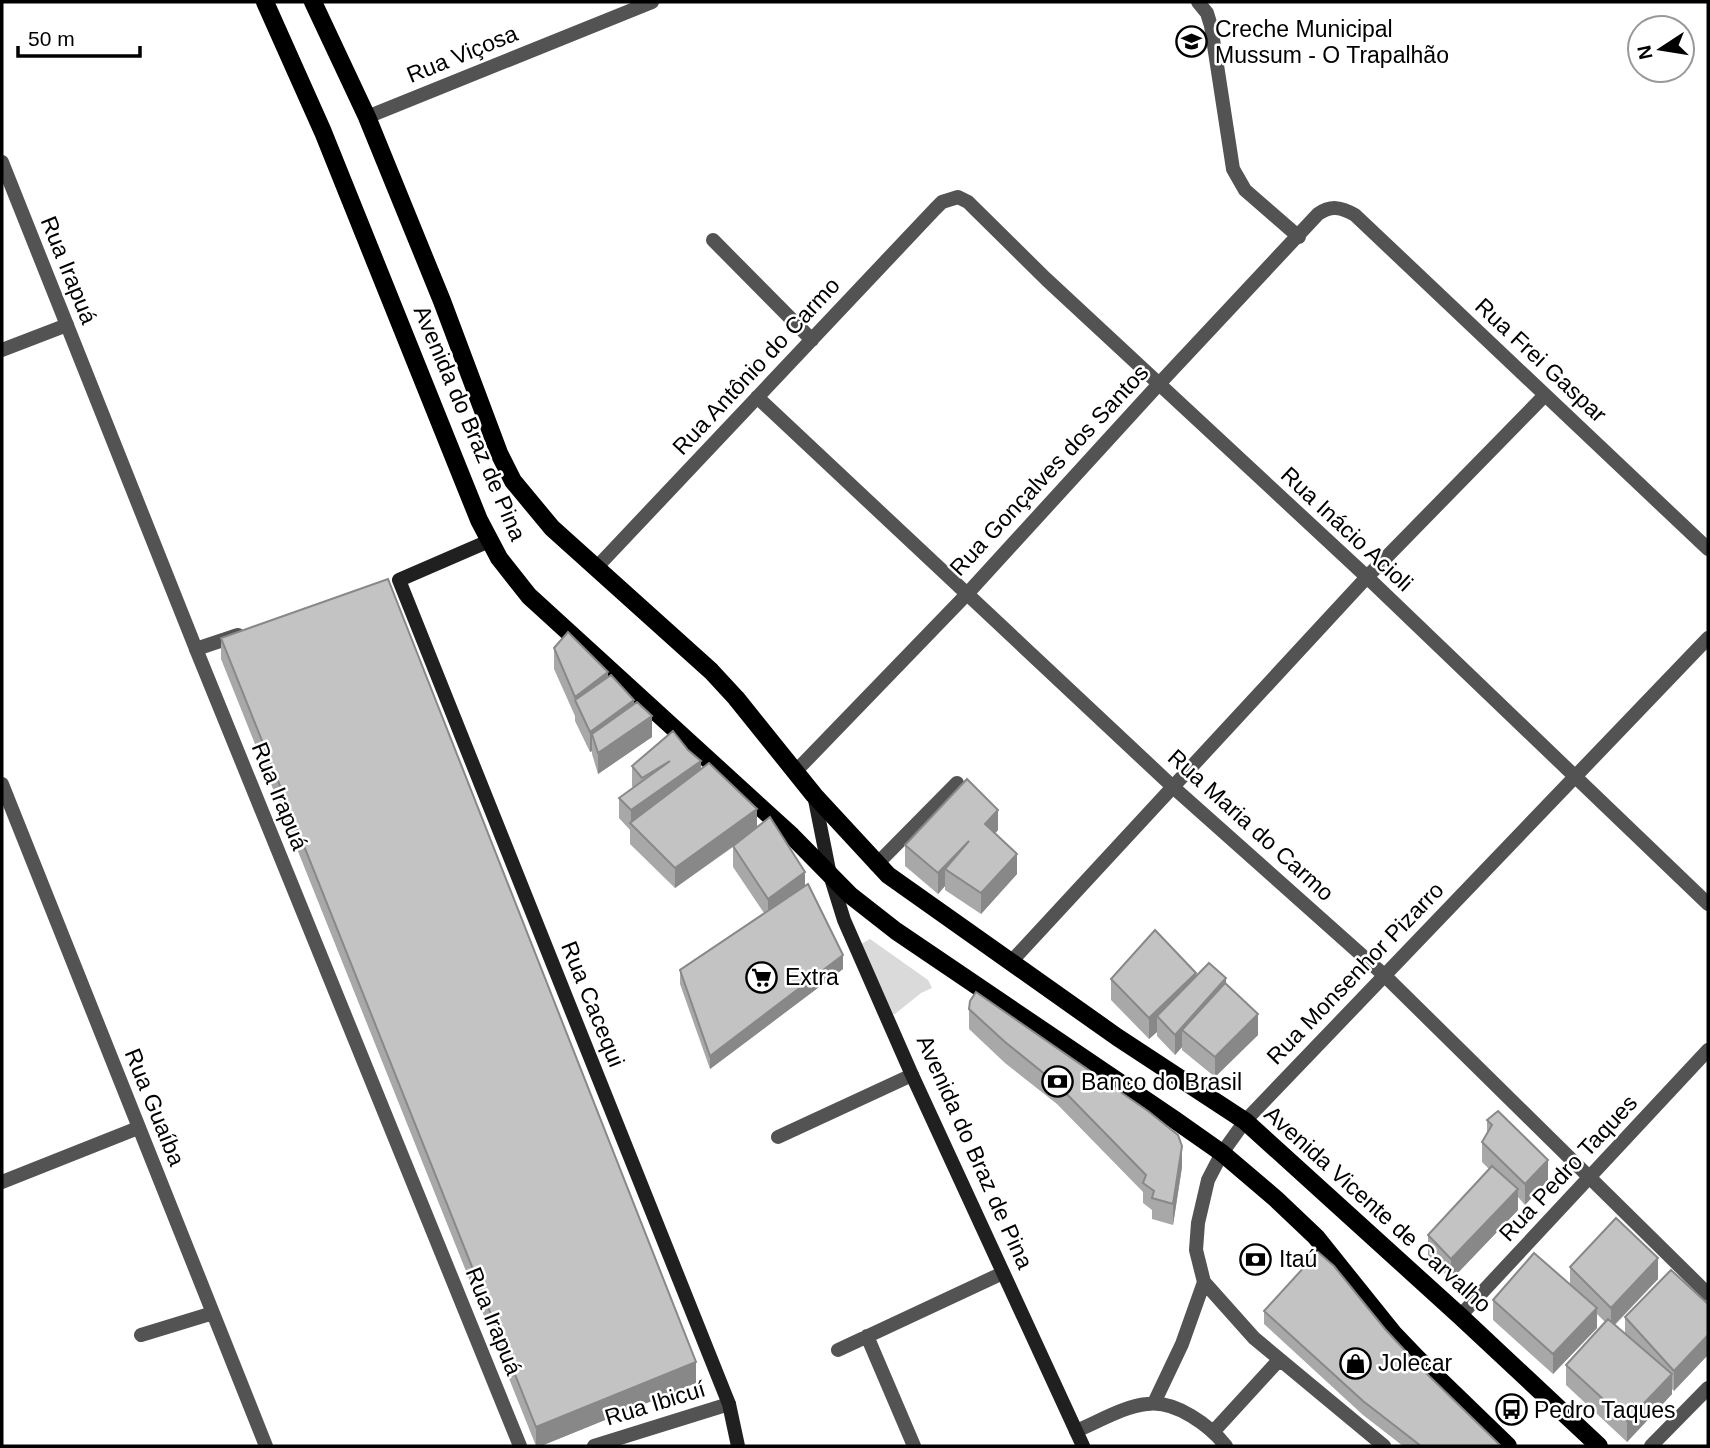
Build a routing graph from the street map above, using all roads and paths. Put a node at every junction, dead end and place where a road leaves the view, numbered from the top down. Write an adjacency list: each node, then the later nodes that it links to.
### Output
1 (265, 2): 17 (main road, Avenida do Braz de Pina)
2 (313, 2): 5 (main road, Avenida do Braz de Pina)
3 (652, 2): 5 (street, Rua Viçosa)
4 (1198, 2): 9 (street)
5 (367, 117): 19 (main road, Avenida do Braz de Pina)
6 (2, 162): 11 (street, Rua Irapuá)
7 (950, 198): 12 (street, Rua Antônio do Carmo); 14 (street, Rua Inácio Acioli)
8 (1340, 208): 9 (street, Rua Gonçalves dos Santos); 15 (street, Rua Frei Gaspar)
9 (1298, 237): 14 (street, Rua Gonçalves dos Santos)
10 (713, 240): 12 (street)
11 (67, 325): 13 (street); 24 (street, Rua Irapuá)
12 (812, 340): 16 (street, Rua Antônio do Carmo)
13 (2, 349)
14 (1158, 385): 20 (street, Rua Inácio Acioli); 21 (street, Rua Gonçalves dos Santos)
15 (1545, 395): 18 (street, Rua Frei Gaspar); 20 (street)
16 (757, 397): 19 (street, Rua Antônio do Carmo); 21 (street, Rua Maria do Carmo)
17 (489, 541): 32 (main road, Avenida do Braz de Pina); 55 (main road, Rua Cacequi)
18 (1708, 549)
19 (596, 568): 25 (main road, Avenida do Braz de Pina)
20 (1367, 578): 26 (street, Rua Inácio Acioli); 29 (street)
21 (967, 594): 25 (street, Rua Gonçalves dos Santos); 29 (street, Rua Maria do Carmo)
22 (247, 632): 24 (street)
23 (1708, 638): 26 (street, Rua Monsenhor Pizarro)
24 (196, 649): 59 (street, Rua Irapuá)
25 (796, 772): 30 (main road, Avenida do Braz de Pina)
26 (1574, 777): 33 (street, Rua Inácio Acioli); 35 (street, Rua Monsenhor Pizarro)
27 (957, 783): 31 (street)
28 (2, 784): 39 (street, Rua Guaíba)
29 (1173, 788): 34 (street); 35 (street, Rua Maria do Carmo)
30 (814, 795): 31 (main road, Avenida Vicente de Carvalho); 32 (main road, Avenida do Braz de Pina)
31 (876, 865): 34 (main road, Avenida Vicente de Carvalho)
32 (830, 875): 37 (main road, Avenida do Braz de Pina); 41 (main road)
33 (1708, 904)
34 (1010, 963): 38 (main road, Avenida Vicente de Carvalho)
35 (1384, 975): 38 (street, Rua Monsenhor Pizarro); 42 (street, Rua Maria do Carmo)
36 (1708, 1050): 42 (street, Rua Pedro Taques)
37 (912, 1075): 40 (street); 44 (main road, Avenida do Braz de Pina)
38 (1245, 1121): 41 (street, Rua Monsenhor Pizarro); 48 (main road, Avenida Vicente de Carvalho)
39 (138, 1128): 43 (street); 47 (street, Rua Guaíba)
40 (778, 1137)
41 (1222, 1153): 45 (street, Rua Monsenhor Pizarro); 66 (main road)
42 (1591, 1177): 46 (street, Rua Maria do Carmo); 48 (street, Rua Pedro Taques)
43 (2, 1182)
44 (1003, 1273): 50 (street); 57 (main road, Avenida do Braz de Pina)
45 (1204, 1282): 52 (street); 54 (street)
46 (1708, 1294)
47 (213, 1313): 49 (street); 58 (street, Rua Guaíba)
48 (1460, 1316): 67 (main road, Avenida Vicente de Carvalho)
49 (141, 1335)
50 (867, 1336): 51 (street); 62 (street)
51 (838, 1350)
52 (1279, 1360): 56 (street); 65 (street)
53 (1708, 1388): 68 (street)
54 (1154, 1403): 56 (street); 57 (street)
55 (729, 1404): 60 (street, Rua Ibicuí); 61 (main road, Rua Cacequi)
56 (1214, 1430): 64 (street)
57 (1076, 1431): 63 (main road, Avenida do Braz de Pina)
58 (266, 1446)
59 (520, 1446)
60 (594, 1446)
61 (738, 1446)
62 (914, 1446)
63 (1083, 1446)
64 (1226, 1446)
65 (1384, 1446)
66 (1507, 1446)
67 (1599, 1446)
68 (1651, 1446)

